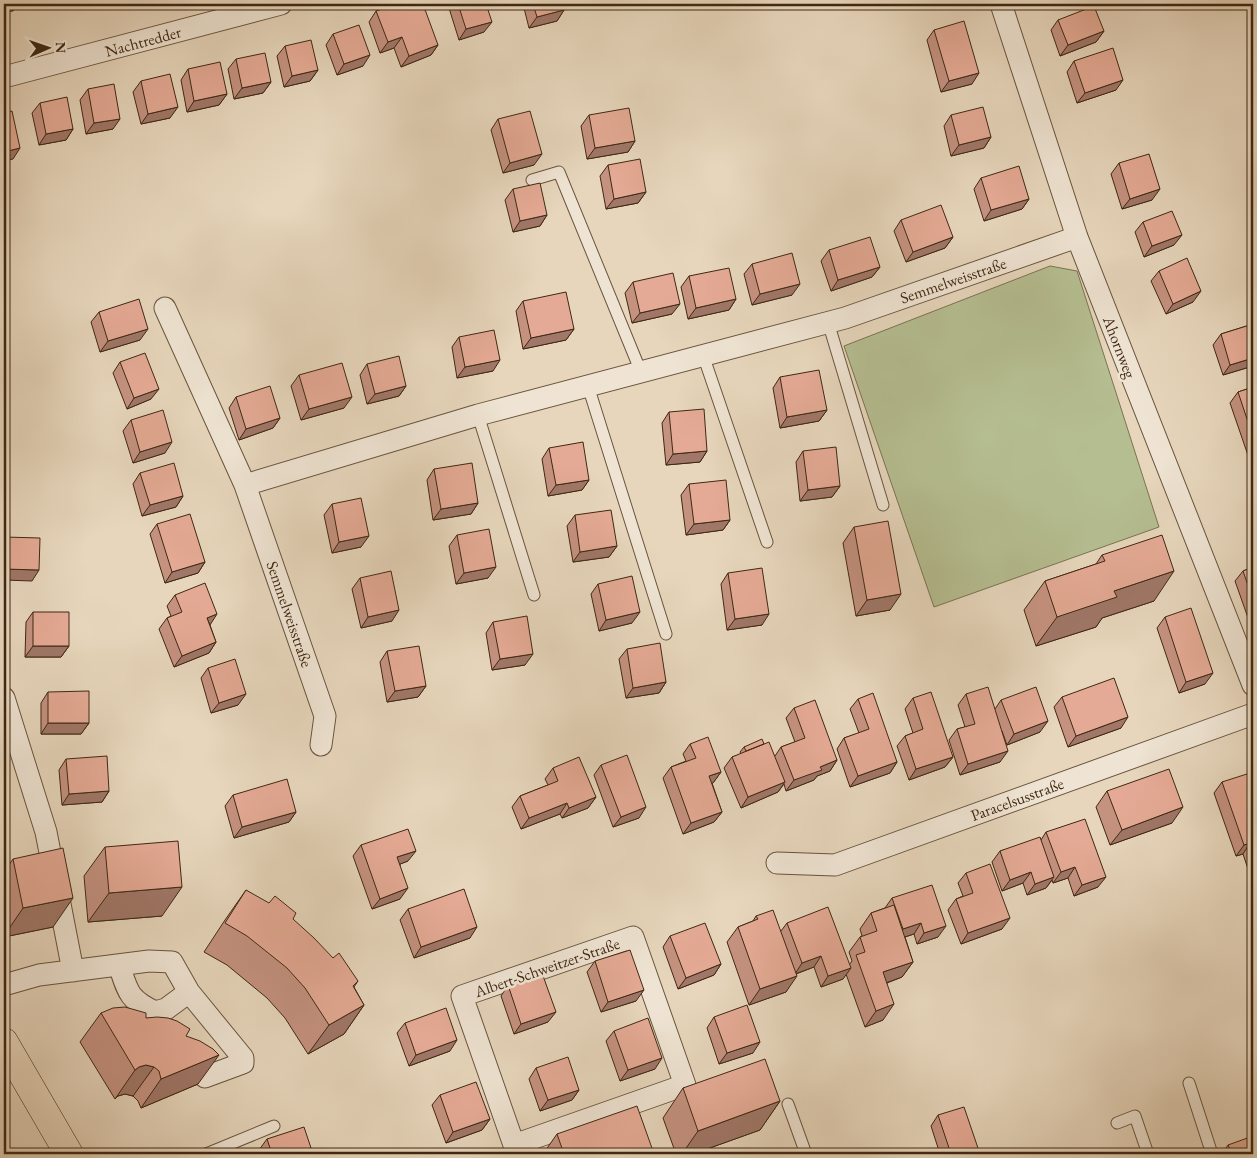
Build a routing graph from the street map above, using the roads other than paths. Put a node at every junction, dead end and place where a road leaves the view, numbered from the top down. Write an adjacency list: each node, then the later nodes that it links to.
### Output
1 (281, 4): 3 (street, Nachtredder)
2 (1000, 4): 5 (street, Ahornweg)
3 (4, 77)
4 (532, 180): 9 (lane)
5 (1077, 237): 7 (street, Semmelweisstraße); 17 (street, Ahornweg)
6 (165, 308): 12 (street, Semmelweisstraße)
7 (828, 322): 8 (street, Semmelweisstraße); 13 (lane)
8 (703, 355): 9 (street, Semmelweisstraße); 14 (lane)
9 (640, 372): 10 (street, Semmelweisstraße)
10 (588, 386): 11 (street, Semmelweisstraße); 16 (lane)
11 (478, 415): 12 (street, Semmelweisstraße); 15 (lane)
12 (245, 485): 20 (street, Semmelweisstraße)
13 (883, 506)
14 (767, 542)
15 (534, 595)
16 (666, 634)
17 (1253, 685)
18 (4, 698): 23 (street)
19 (1253, 714): 21 (street, Paracelsusstraße)
20 (321, 745)
21 (777, 863)
22 (119, 965): 23 (street); 25 (street); 25 (street)
23 (73, 971): 24 (street)
24 (4, 984)
25 (188, 992): 27 (street)
26 (4, 1042): 33 (main road)
27 (205, 1078)
28 (1189, 1083): 37 (lane)
29 (788, 1104): 35 (lane)
30 (631, 1113): 30 (street, Albert-Schweitzer-Straße)
31 (1117, 1123): 36 (lane)
32 (274, 1126): 34 (lane)
33 (69, 1154)
34 (206, 1154)
35 (806, 1154)
36 (1148, 1154)
37 (1212, 1154)

